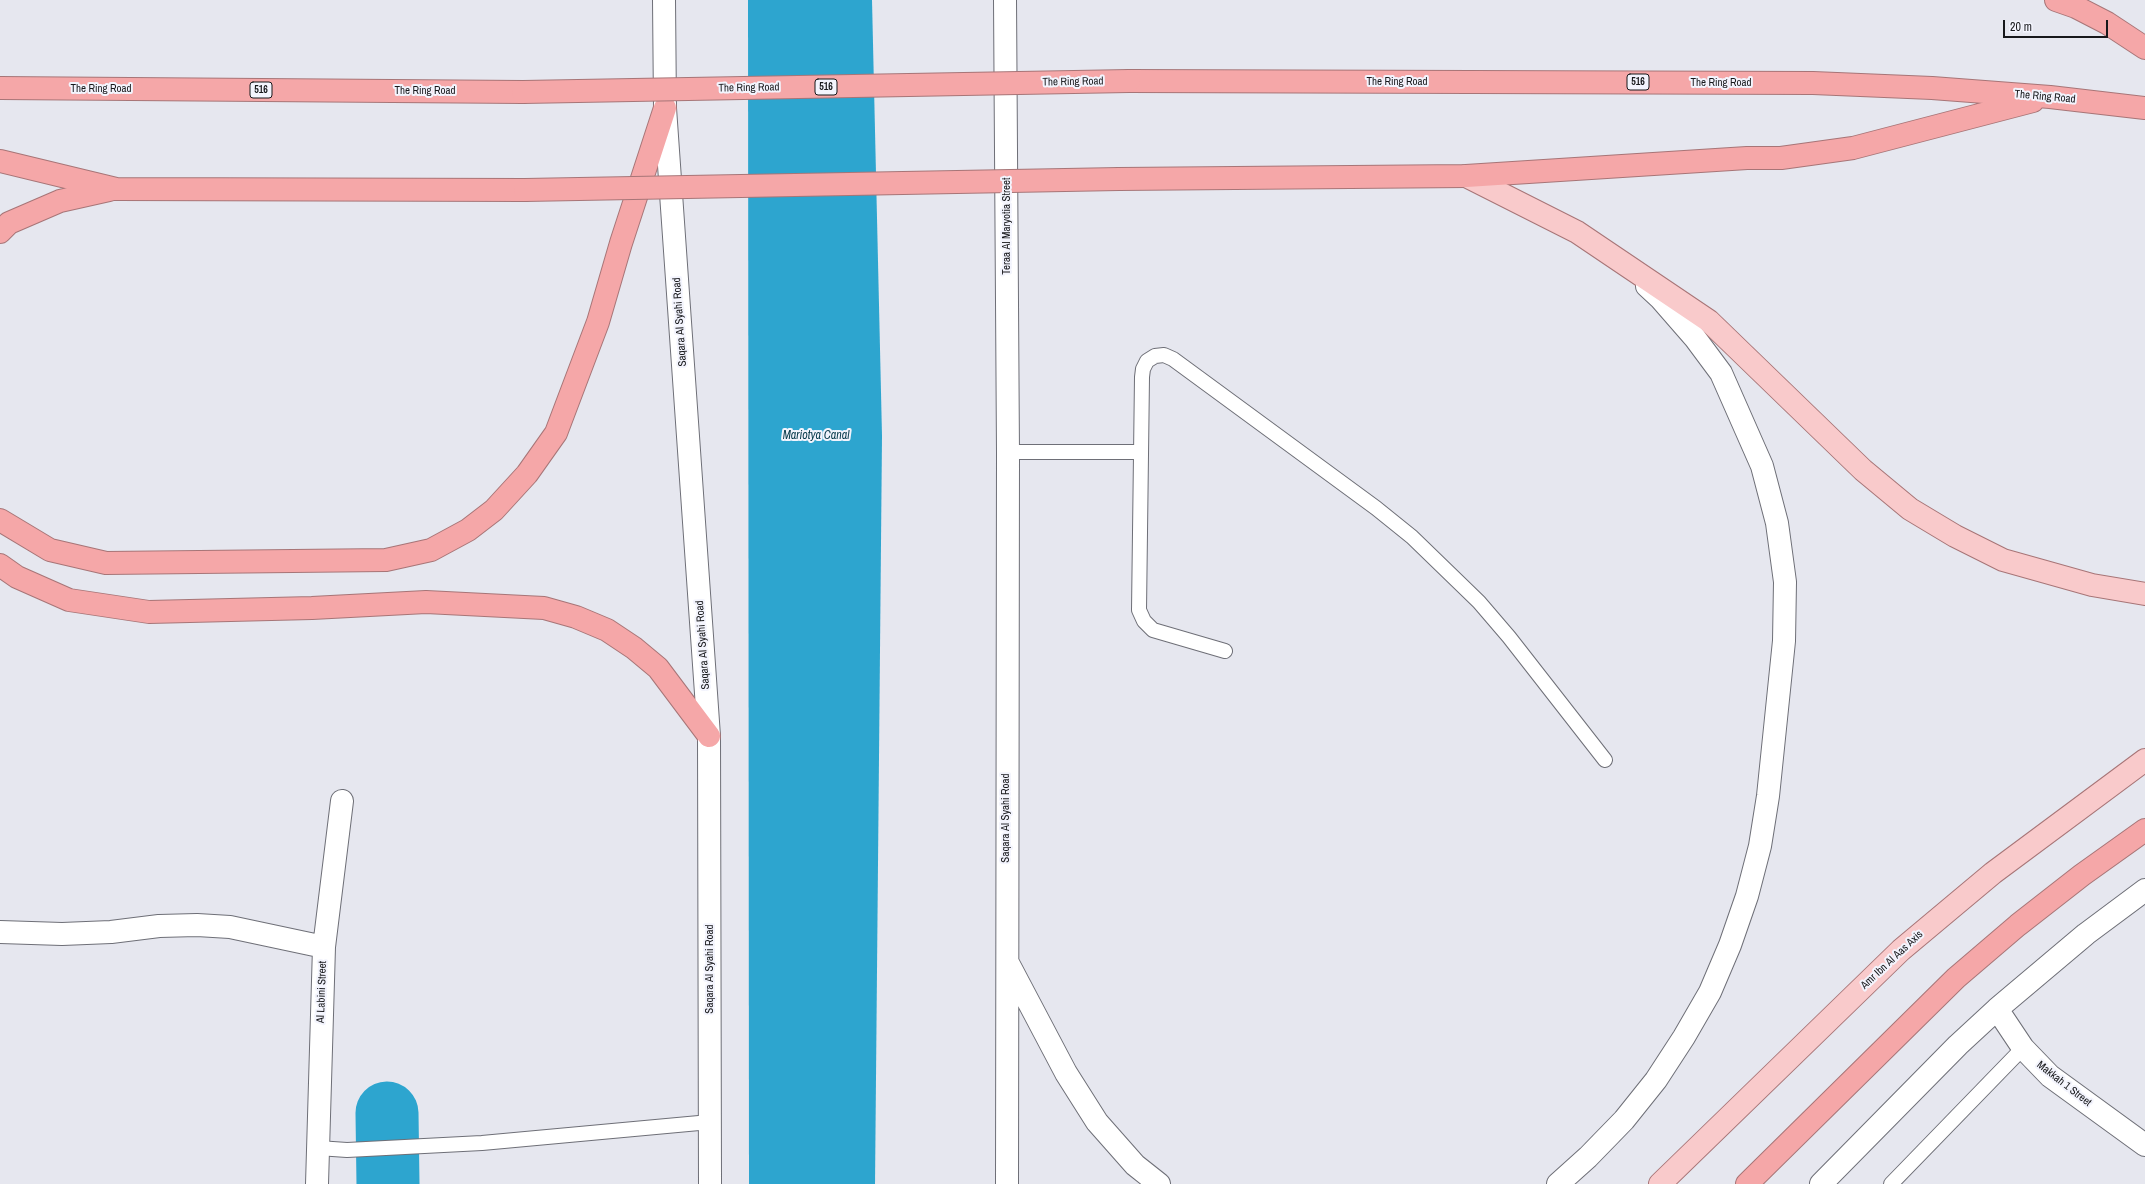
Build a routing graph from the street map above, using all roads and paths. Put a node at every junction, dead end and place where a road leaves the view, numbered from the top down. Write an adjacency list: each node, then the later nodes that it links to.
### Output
1 (664, 0): 7 (main road)
2 (1005, 0): 14 (main road, Teraa Al Maryotia Street)
3 (2056, 0): 4 (highway)
4 (2145, 48)
5 (0, 88): 6 (highway, The Ring Road / 516, bridge)
6 (2050, 97): 8 (highway, The Ring Road / 516); 10 (highway)
7 (665, 108): 16 (highway); 20 (main road, Saqara Al Syahi Road)
8 (2145, 108)
9 (0, 161): 11 (highway)
10 (1466, 176): 11 (highway, bridge); 13 (main road)
11 (116, 189): 12 (highway)
12 (0, 232)
13 (1621, 263): 18 (main road); 38 (main road)
14 (1008, 452): 15 (lane); 28 (main road, Saqara Al Syahi Road)
15 (1140, 452): 19 (lane); 21 (lane)
16 (0, 520)
17 (0, 565): 20 (highway)
18 (2145, 594)
19 (1225, 651)
20 (709, 736): 31 (main road, Saqara Al Syahi Road)
21 (1605, 760)
22 (2145, 760): 39 (main road, Amr Ibn Al Aas Axis)
23 (342, 801): 27 (main road, Al Labini Street)
24 (2145, 830): 40 (highway)
25 (2141, 898): 29 (main road)
26 (0, 932): 27 (main road)
27 (324, 947): 33 (main road, Al Labini Street)
28 (1006, 959): 36 (main road, Saqara Al Syahi Road); 37 (main road)
29 (1997, 1010): 30 (main road, Makkah 1 Street); 41 (main road)
30 (2023, 1048): 32 (main road, Makkah 1 Street); 42 (lane)
31 (710, 1122): 33 (lane); 35 (main road, Saqara Al Syahi Road)
32 (2145, 1145)
33 (318, 1148): 34 (main road, Al Labini Street)
34 (317, 1184)
35 (710, 1184)
36 (1007, 1184)
37 (1159, 1184)
38 (1558, 1184)
39 (1660, 1184)
40 (1746, 1184)
41 (1821, 1184)
42 (1891, 1184)

